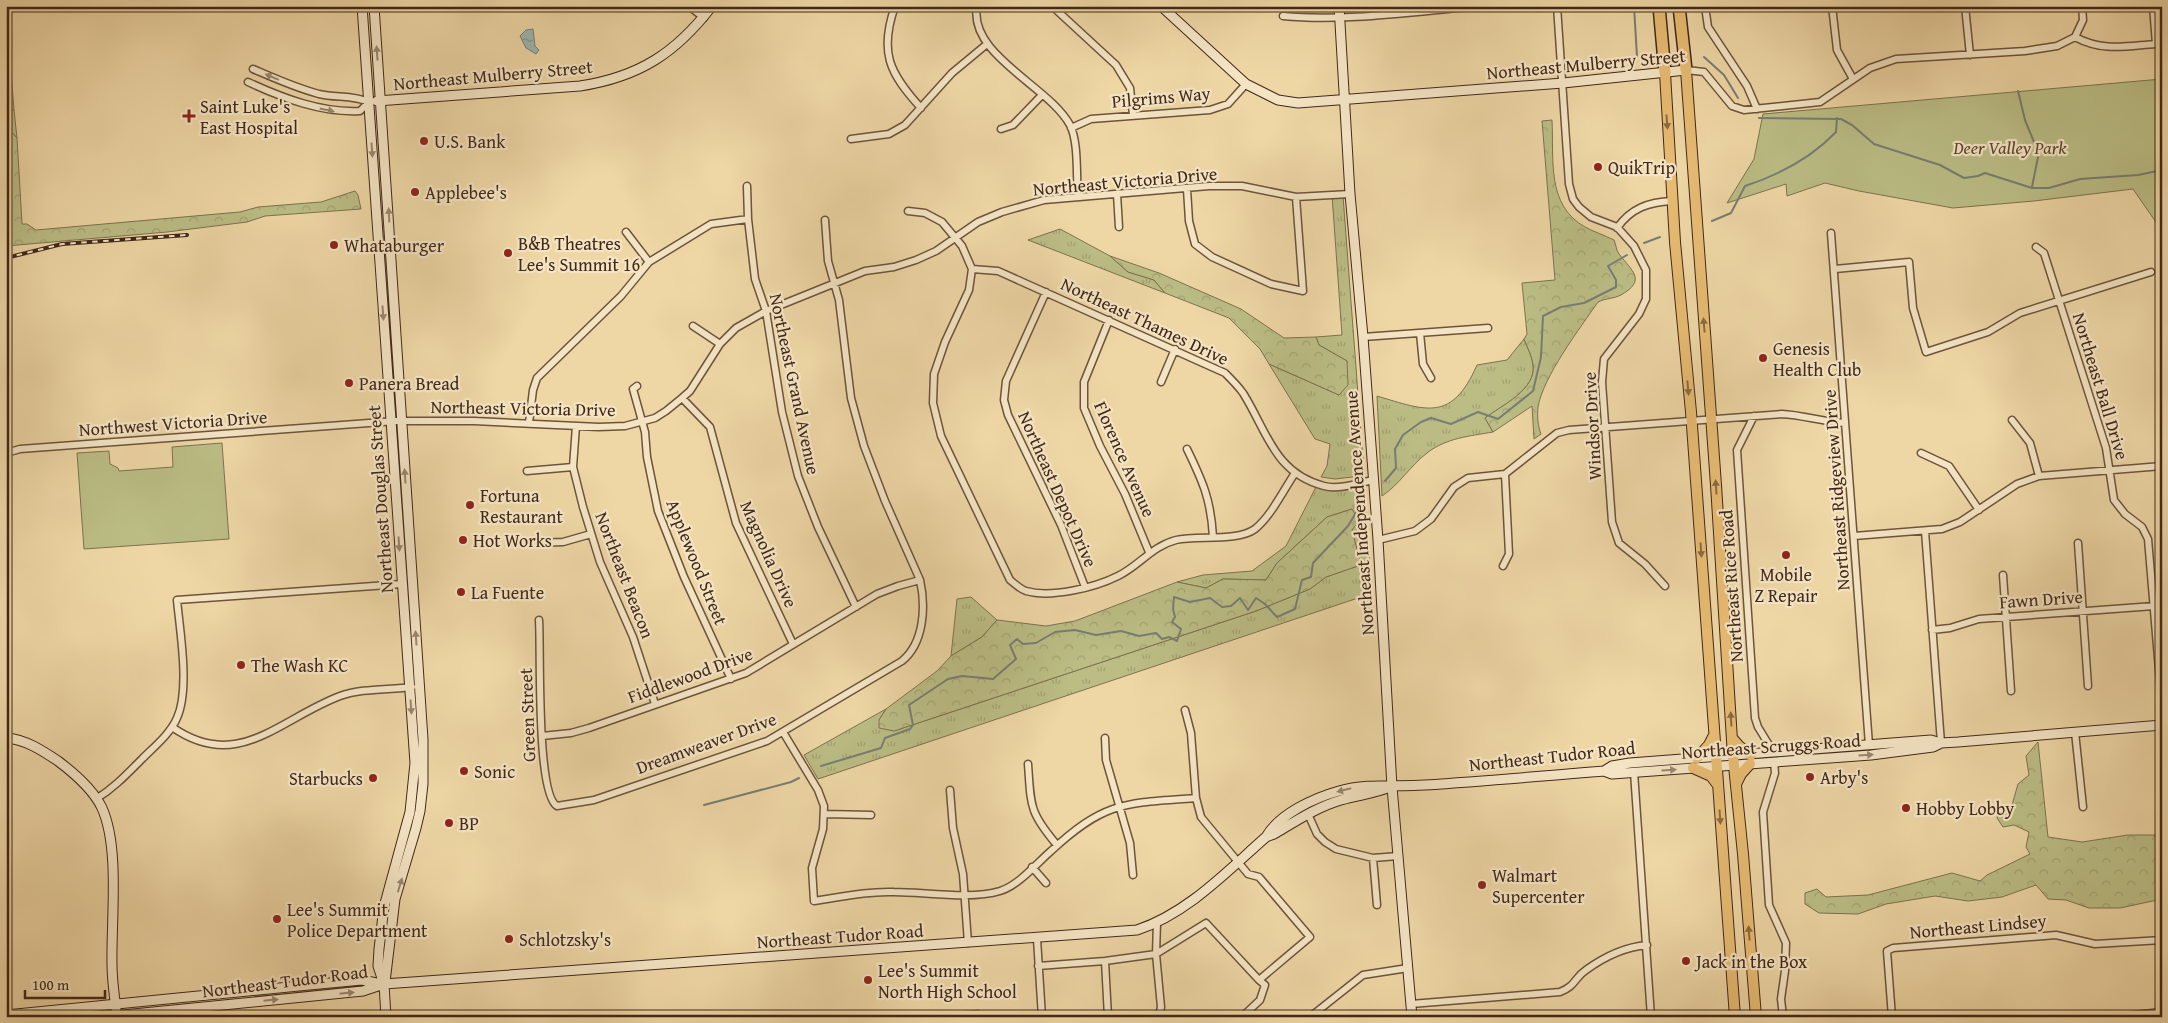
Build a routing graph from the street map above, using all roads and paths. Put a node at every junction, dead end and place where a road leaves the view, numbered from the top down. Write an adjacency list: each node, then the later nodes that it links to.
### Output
1 (362, 6): 37 (street, Northeast Douglas Street)
2 (374, 6): 36 (street, Northeast Douglas Street, one-way to 2)
3 (689, 6): 23 (street)
4 (712, 6): 23 (street, Northeast Mulberry Street)
5 (896, 6): 38 (street)
6 (977, 6): 25 (street)
7 (1052, 6): 40 (street)
8 (1161, 6): 20 (street, Northeast Mulberry Street)
9 (1176, 6): 20 (street)
10 (1339, 6): 22 (street, Northeast Independence Avenue)
11 (1481, 6): 22 (street)
12 (1557, 6): 32 (street, Windsor Drive)
13 (1659, 6): 29 (highway)
14 (1679, 6): 28 (highway)
15 (1705, 6): 39 (street)
16 (1832, 6): 30 (street)
17 (1965, 6): 26 (street)
18 (2082, 6): 24 (street)
19 (2153, 6): 24 (street)
20 (1169, 14): 33 (street, Northeast Mulberry Street)
21 (1283, 16): 22 (street)
22 (1340, 17): 35 (street, Northeast Independence Avenue)
23 (704, 18): 36 (street, Northeast Mulberry Street)
24 (2075, 38): 26 (street, Northeast Mulberry Street)
25 (987, 44): 34 (street); 38 (street)
26 (1970, 55): 30 (street, Northeast Mulberry Street)
27 (253, 69): 37 (street, one-way to 27)
28 (1686, 70): 29 (street, Northeast Mulberry Street); 39 (street, Northeast Mulberry Street); 80 (main road, one-way to 28)
29 (1665, 73): 32 (street, Northeast Mulberry Street); 50 (main road, one-way to 50)
30 (1853, 78): 39 (street, Northeast Mulberry Street)
31 (248, 82): 37 (street, one-way to 37)
32 (1562, 83): 35 (street, Northeast Mulberry Street); 55 (street, Windsor Drive)
33 (1246, 84): 35 (street, Northeast Mulberry Street); 40 (street, Pilgrims Way)
34 (1042, 95): 41 (street); 42 (street)
35 (1344, 100): 47 (street, Northeast Independence Avenue)
36 (381, 101): 37 (street, Northeast Mulberry Street); 81 (street, Northeast Douglas Street, one-way to 36)
37 (369, 102): 84 (street, Northeast Douglas Street, one-way to 84)
38 (920, 108): 43 (street)
39 (1757, 109)
40 (1134, 115): 41 (street, Pilgrims Way)
41 (1071, 128): 48 (street)
42 (1001, 129)
43 (851, 139)
44 (747, 186): 52 (street, Northeast Grand Avenue)
45 (1186, 189): 46 (street, Northeast Victoria Drive); 49 (street, Northeast Victoria Drive); 49 (street)
46 (1117, 194): 48 (street, Northeast Victoria Drive); 54 (street)
47 (1350, 194): 49 (street, Northeast Victoria Drive); 72 (street, Northeast Independence Avenue)
48 (1078, 197): 58 (street, Northeast Victoria Drive)
49 (1296, 197)
50 (1672, 201): 55 (street); 82 (main road, one-way to 82)
51 (908, 211): 58 (street)
52 (748, 219): 60 (street); 67 (street, Northeast Grand Avenue)
53 (824, 220): 64 (street)
54 (1118, 227)
55 (1617, 228): 90 (street, Windsor Drive)
56 (626, 232): 60 (street)
57 (1831, 233): 62 (street, Northeast Ridgeview Drive)
58 (956, 238): 61 (street); 64 (street, Northeast Victoria Drive)
59 (2036, 246): 66 (street, Northeast Ball Drive)
60 (649, 262): 85 (street)
61 (972, 269): 65 (street, Northeast Thames Drive); 116 (street)
62 (1835, 269): 66 (street); 87 (street, Northeast Ridgeview Drive)
63 (2151, 272): 66 (street)
64 (835, 283): 67 (street, Northeast Victoria Drive); 113 (street)
65 (1046, 292): 68 (street, Northeast Thames Drive); 116 (street, Northeast Depot Drive)
66 (2059, 300): 96 (street, Northeast Ball Drive)
67 (766, 311): 73 (street, Northeast Victoria Drive); 119 (street, Northeast Grand Avenue)
68 (1109, 320): 74 (street, Northeast Thames Drive); 110 (street, Florence Avenue)
69 (693, 326): 73 (street)
70 (1488, 328): 71 (street)
71 (1420, 333): 72 (street); 75 (street)
72 (1363, 337): 101 (street, Northeast Independence Avenue)
73 (720, 344): 78 (street, Northeast Victoria Drive)
74 (1175, 349): 76 (street); 98 (street, Northeast Thames Drive)
75 (1431, 378)
76 (1160, 382)
77 (637, 386): 86 (street, Applewood Street)
78 (682, 398): 86 (street, Northeast Victoria Drive); 124 (street, Magnolia Drive)
79 (1754, 416): 80 (street); 87 (street); 145 (street, Northeast Rice Road)
80 (1712, 419): 82 (street); 141 (main road, one-way to 80)
81 (401, 420): 84 (street, Northeast Victoria Drive); 85 (street, Northeast Victoria Drive); 117 (street, Northeast Douglas Street, one-way to 81)
82 (1691, 420): 90 (street); 137 (main road, one-way to 137)
83 (2012, 420): 100 (street)
84 (391, 421): 88 (street, Northeast Victoria Drive); 114 (street, Northeast Douglas Street, one-way to 114)
85 (529, 423): 89 (street, Northeast Victoria Drive)
86 (642, 423): 89 (street, Northeast Victoria Drive); 125 (street, Applewood Street)
87 (1845, 423): 105 (street, Northeast Ridgeview Drive)
88 (343, 426): 92 (street, Northwest Victoria Drive)
89 (576, 426): 95 (street, Northeast Beacon)
90 (1605, 427): 99 (street); 115 (street, Windsor Drive)
91 (1186, 449): 106 (street)
92 (6, 453)
93 (1921, 453): 102 (street)
94 (2162, 466): 96 (street)
95 (573, 467): 97 (street); 104 (street, Northeast Beacon)
96 (2110, 470): 100 (street); 118 (street, Northeast Ball Drive)
97 (527, 471)
98 (1295, 474): 101 (street, Northeast Thames Drive); 106 (street)
99 (1505, 474): 107 (street); 111 (street)
100 (2039, 476): 102 (street)
101 (1373, 480): 107 (street, Northeast Independence Avenue)
102 (1980, 510): 103 (street)
103 (1925, 531): 105 (street); 123 (street)
104 (592, 534): 108 (street); 130 (street, Northeast Beacon)
105 (1854, 536): 143 (street, Northeast Ridgeview Drive)
106 (1213, 537): 110 (street)
107 (1378, 540): 155 (street, Northeast Independence Avenue)
108 (535, 543)
109 (2078, 543): 120 (street)
110 (1149, 552): 116 (street)
111 (1503, 566)
112 (2003, 575): 121 (street)
113 (920, 580): 119 (street, Fiddlewood Drive); 135 (street, Dreamweaver Drive)
114 (402, 584): 117 (street); 128 (street, Northeast Douglas Street); 134 (street)
115 (1665, 586)
116 (1085, 587)
117 (413, 594): 126 (street, Northeast Douglas Street, one-way to 117)
118 (2154, 606): 120 (street, Fawn Drive); 131 (street, Northeast Ball Drive)
119 (856, 607): 124 (street, Fiddlewood Drive)
120 (2083, 611): 121 (street, Fawn Drive); 127 (street)
121 (2005, 617): 123 (street, Fawn Drive); 129 (street)
122 (539, 620): 136 (street, Green Street)
123 (1932, 630): 142 (street)
124 (793, 644): 125 (street, Fiddlewood Drive)
125 (730, 679): 130 (street, Fiddlewood Drive)
126 (419, 686): 128 (street); 186 (street, Northeast Douglas Street, one-way to 126)
127 (2088, 686)
128 (409, 688): 134 (street); 186 (street, Northeast Douglas Street, one-way to 186)
129 (2011, 691)
130 (655, 704): 136 (street, Fiddlewood Drive)
131 (2162, 706)
132 (1185, 710): 157 (street)
133 (2162, 725): 138 (street, Northeast Scruggs Road)
134 (172, 727): 158 (street)
135 (783, 732): 159 (street, Dreamweaver Drive); 162 (street)
136 (542, 736): 159 (street, Green Street)
137 (1714, 736): 148 (main road); 149 (main road)
138 (2076, 736): 142 (street, Northeast Scruggs Road); 161 (street)
139 (6, 738): 158 (street)
140 (1105, 738): 160 (street)
141 (1732, 738): 146 (main road); 147 (main road)
142 (1940, 743): 143 (street, Northeast Scruggs Road); 144 (street, Northeast Scruggs Road, one-way to 142)
143 (1869, 745): 144 (street, Northeast Scruggs Road)
144 (1823, 753): 145 (street, Northeast Scruggs Road)
145 (1774, 757): 146 (street, Northeast Scruggs Road); 204 (street)
146 (1750, 759): 147 (street, Northeast Scruggs Road); 154 (main road)
147 (1733, 760): 148 (street, Northeast Scruggs Road); 154 (main road)
148 (1716, 761): 149 (street, Northeast Tudor Road); 153 (main road)
149 (1695, 763): 151 (street, Northeast Scruggs Road, one-way to 149); 151 (street, Northeast Tudor Road); 153 (main road)
150 (1028, 764): 166 (street)
151 (1632, 768): 152 (street, Northeast Tudor Road); 152 (street, Northeast Scruggs Road); 179 (street)
152 (1604, 770): 155 (street, Northeast Tudor Road)
153 (1718, 784): 202 (main road, one-way to 202)
154 (1736, 784): 203 (main road, one-way to 154)
155 (1392, 787): 163 (street, Northeast Tudor Road); 165 (street, Northeast Tudor Road, one-way to 165); 167 (street, Northeast Independence Avenue)
156 (950, 790): 173 (street)
157 (1196, 798): 160 (street); 169 (street)
158 (96, 799): 189 (street)
159 (557, 806)
160 (1119, 806): 166 (street); 171 (street)
161 (2084, 808)
162 (825, 814): 164 (street); 173 (street)
163 (1308, 814): 165 (street, Northeast Tudor Road); 168 (street)
164 (871, 815)
165 (1266, 837): 169 (street, Northeast Tudor Road)
166 (1057, 845): 170 (street)
167 (1398, 856): 168 (street); 183 (street, Northeast Independence Avenue)
168 (1373, 858): 174 (street)
169 (1238, 862): 175 (street, Northeast Tudor Road); 184 (street)
170 (1032, 867): 172 (street); 173 (street)
171 (1133, 875)
172 (1046, 883)
173 (965, 894): 178 (street)
174 (1377, 905)
175 (1157, 923): 176 (street, Northeast Tudor Road); 180 (street)
176 (1037, 939): 178 (street, Northeast Tudor Road); 182 (street)
177 (2162, 940): 205 (street, Northeast Lindsey)
178 (968, 943): 186 (street, Northeast Tudor Road)
179 (1647, 945): 188 (street); 201 (street)
180 (1156, 954): 181 (street); 184 (street); 197 (street)
181 (1105, 961): 182 (street); 196 (street)
182 (1038, 966): 195 (street)
183 (1408, 968): 188 (street, Northeast Independence Avenue); 199 (street)
184 (1259, 980): 198 (street)
185 (309, 984): 186 (street, Northeast Tudor Road); 187 (street); 189 (street, Northeast Tudor Road)
186 (384, 984): 187 (street, Northeast Tudor Road, one-way to 186); 194 (street, Northeast Douglas Street)
187 (295, 998): 192 (street, Northeast Tudor Road, one-way to 187)
188 (1411, 1004): 200 (street, Northeast Independence Avenue)
189 (115, 1005): 191 (street, Northeast Tudor Road); 192 (street)
190 (2162, 1012): 206 (street)
191 (6, 1015)
192 (116, 1016): 193 (street, Northeast Tudor Road)
193 (103, 1017)
194 (386, 1017)
195 (1042, 1017)
196 (1108, 1017)
197 (1160, 1017)
198 (1242, 1017)
199 (1310, 1017)
200 (1412, 1017)
201 (1651, 1017)
202 (1735, 1017)
203 (1756, 1017)
204 (1783, 1017)
205 (1892, 1017)
206 (2114, 1017)

